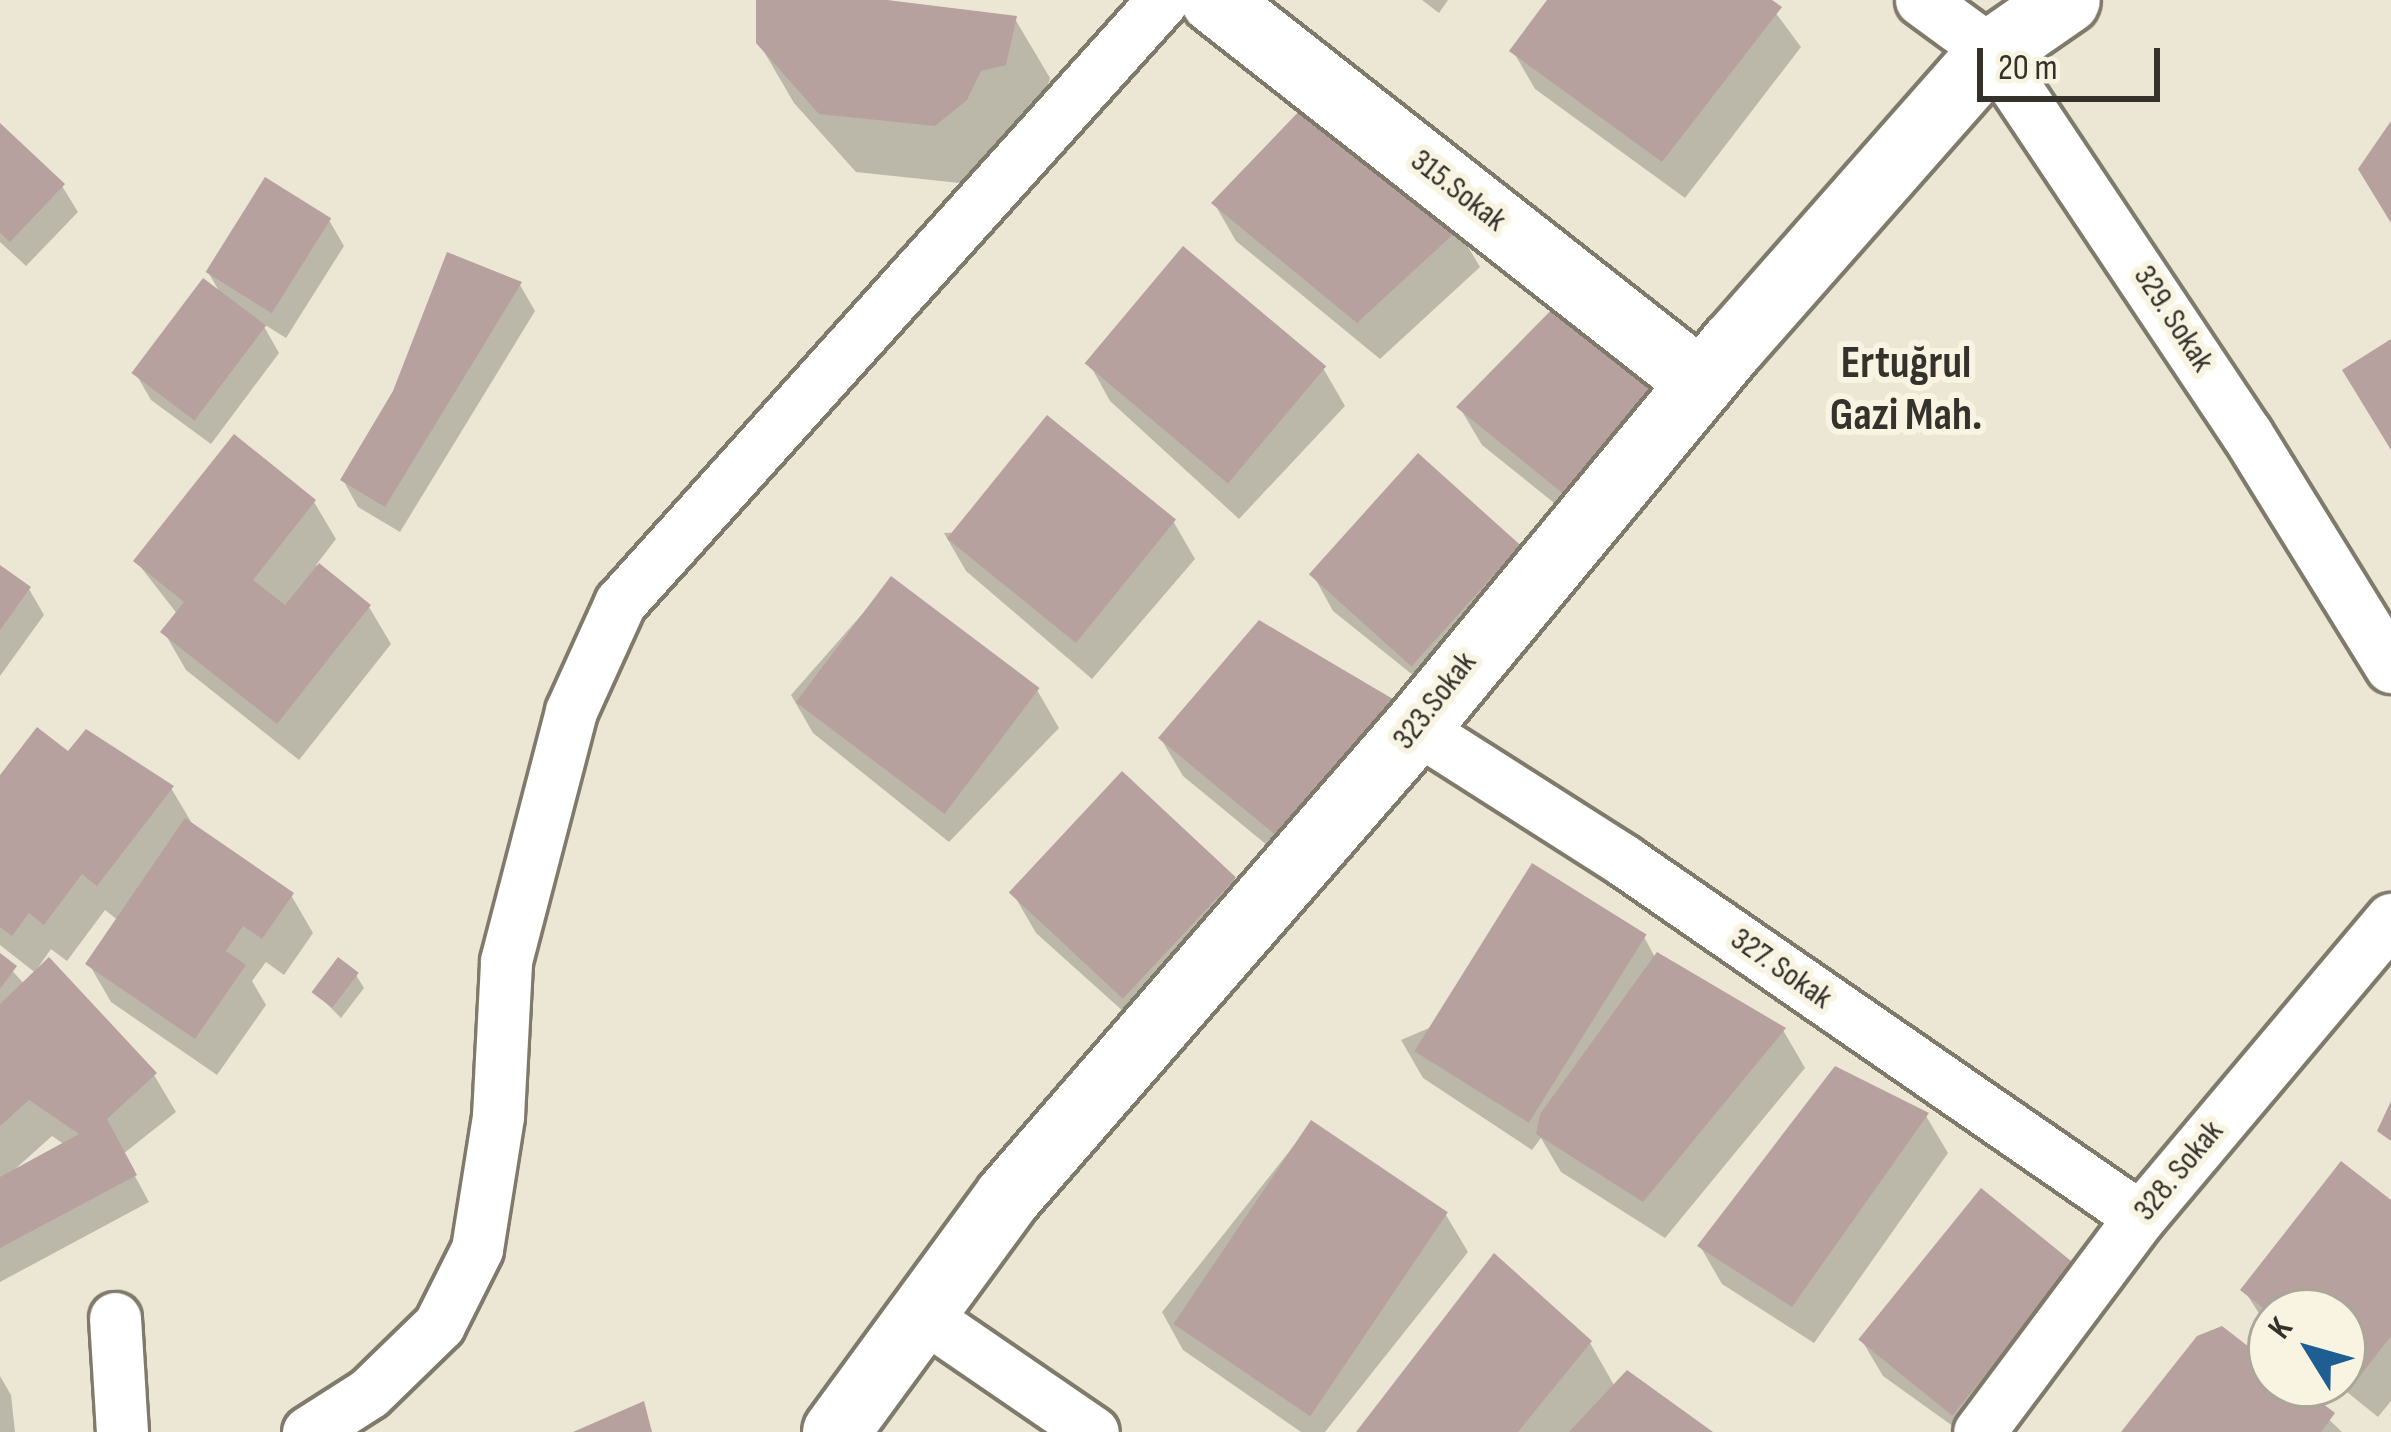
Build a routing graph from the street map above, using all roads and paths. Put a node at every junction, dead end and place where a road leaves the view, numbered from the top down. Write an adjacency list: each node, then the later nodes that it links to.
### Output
1 (1163, 0): 14 (street)
2 (1214, 0): 6 (street, 315.Sokak)
3 (1921, 0): 5 (street, 329. Sokak)
4 (2067, 0): 5 (street, 323.Sokak)
5 (1992, 52): 6 (street, 323.Sokak); 7 (street, 329. Sokak)
6 (1701, 383): 8 (street, 323.Sokak)
7 (2391, 667)
8 (1416, 728): 10 (street, 327. Sokak); 11 (street, 323.Sokak)
9 (2391, 919): 10 (street, 328. Sokak)
10 (2140, 1217): 17 (street, 328. Sokak)
11 (922, 1315): 15 (street, 323.Sokak); 16 (street)
12 (116, 1318): 13 (street)
13 (122, 1432)
14 (308, 1432)
15 (836, 1432)
16 (1093, 1432)
17 (1979, 1432)

